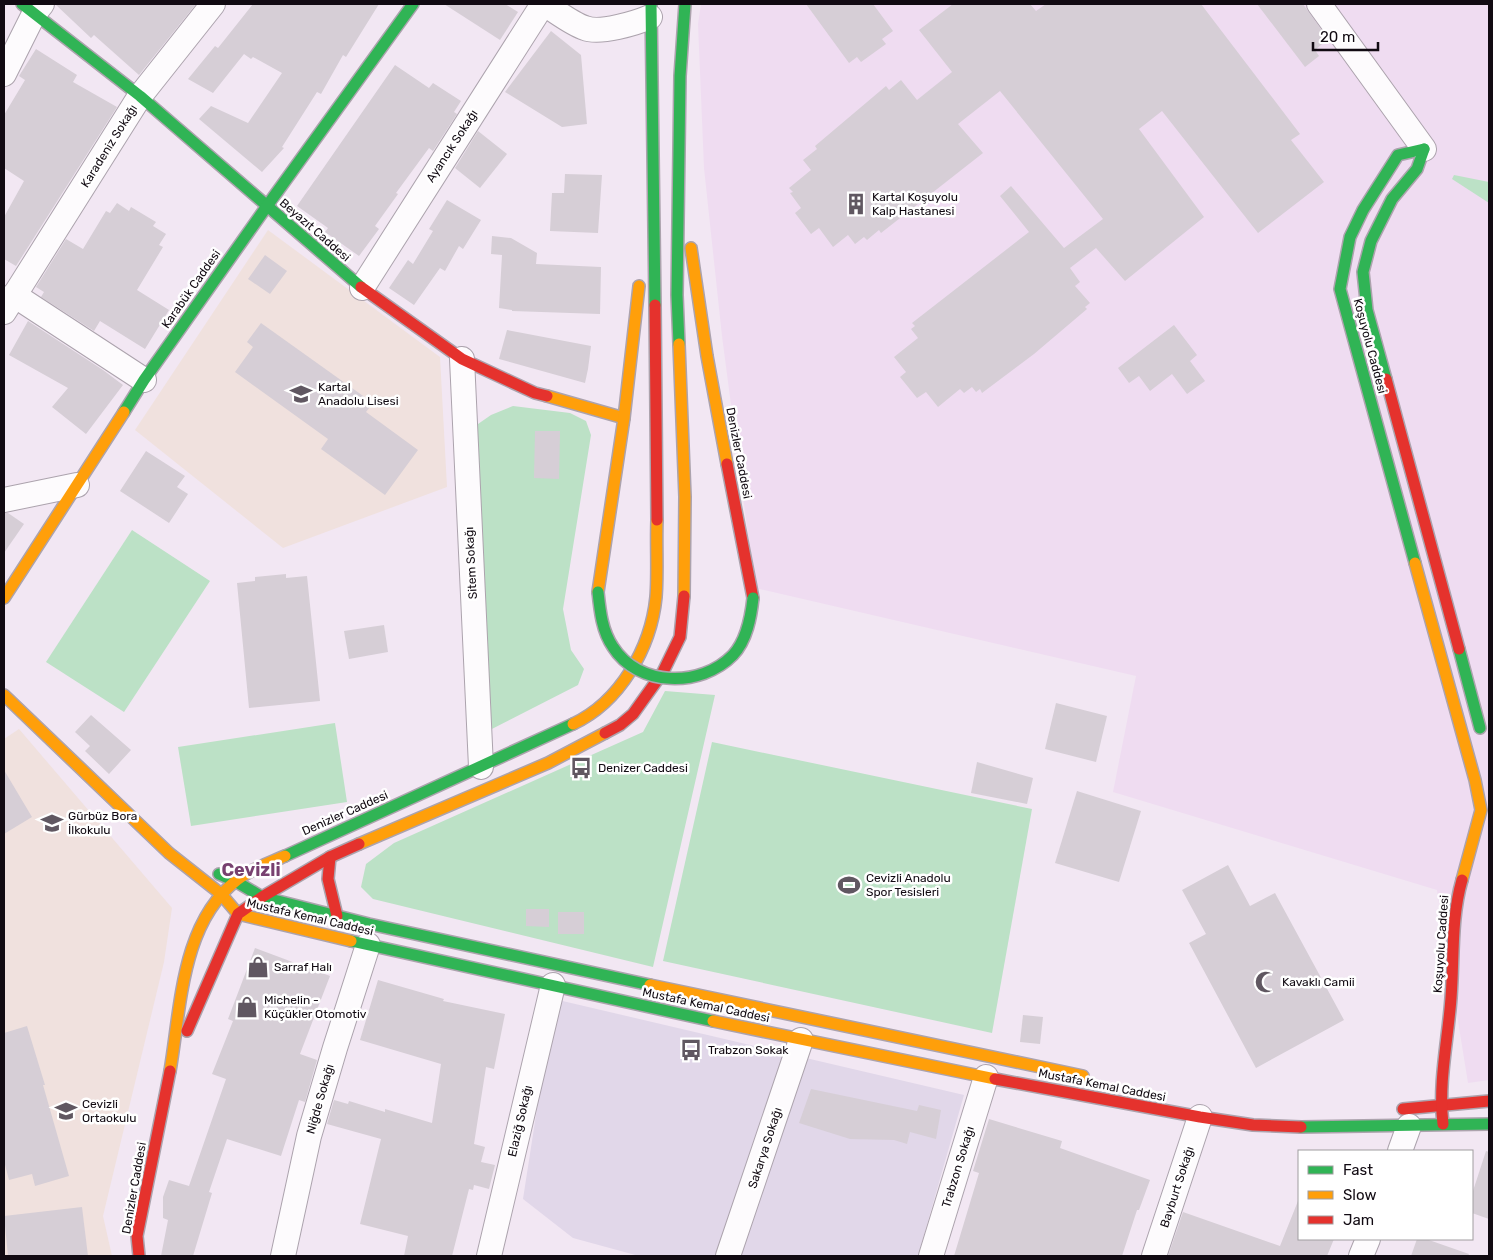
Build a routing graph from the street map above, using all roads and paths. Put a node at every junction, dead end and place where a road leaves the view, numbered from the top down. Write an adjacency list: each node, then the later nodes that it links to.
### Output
1 (213, 4): 9 (street, Karadeniz Sokağı)
2 (413, 4): 13 (street, Karabük Caddesi)
3 (544, 4): 7 (street); 16 (street, Ayancık Sokağı)
4 (685, 4): 12 (street, Denizler Caddesi)
5 (1319, 4): 10 (street)
6 (33, 7): 8 (street); 9 (street, Beyazıt Caddesi)
7 (651, 10): 11 (street, Denizler Caddesi)
8 (4, 74)
9 (140, 96): 13 (street, Beyazıt Caddesi); 17 (street, Karadeniz Sokağı)
10 (1424, 149): 25 (street, Koşuyolu Caddesi); 42 (street, Koşuyolu Caddesi)
11 (652, 160): 14 (street, Denizler Caddesi); 26 (street, Denizler Caddesi)
12 (678, 173): 20 (street, Denizler Caddesi, bridge); 28 (street, Denizler Caddesi)
13 (267, 206): 16 (street, Beyazıt Caddesi); 19 (street, Karabük Caddesi)
14 (643, 248)
15 (640, 278): 20 (street, Denizler Caddesi)
16 (362, 288): 18 (street, Beyazıt Caddesi)
17 (9, 304): 19 (street, Karadeniz Sokağı)
18 (462, 359): 20 (street, Beyazıt Caddesi); 26 (street, Sitem Sokağı)
19 (144, 380): 21 (street, Karabük Caddesi)
20 (624, 418)
21 (77, 485): 22 (street); 23 (street, Karabük Caddesi)
22 (4, 500)
23 (4, 598)
24 (4, 695): 27 (street, Mustafa Kemal Caddesi)
25 (1482, 734)
26 (481, 767): 29 (street, Denizler Caddesi)
27 (169, 854): 29 (street); 30 (street, Mustafa Kemal Caddesi)
28 (330, 857): 31 (street, Denizler Caddesi); 33 (street)
29 (235, 881): 30 (street, Denizler Caddesi); 31 (street)
30 (221, 894): 32 (street, Mustafa Kemal Caddesi); 37 (street, Denizler Caddesi)
31 (262, 897): 32 (street, Denizler Caddesi); 33 (street, Mustafa Kemal Caddesi)
32 (238, 914): 34 (street, Mustafa Kemal Caddesi); 37 (street, Denizler Caddesi)
33 (337, 916): 36 (street, Mustafa Kemal Caddesi)
34 (368, 945): 35 (street, Mustafa Kemal Caddesi); 52 (street, Niğde Sokağı)
35 (553, 985): 36 (street, Mustafa Kemal Caddesi); 53 (street, Elaziğ Sokağı)
36 (803, 1029): 38 (street, Mustafa Kemal Caddesi); 38 (street, Mustafa Kemal Caddesi); 54 (street, Sakarya Sokağı)
37 (171, 1067): 51 (street, Denizler Caddesi)
38 (988, 1067): 39 (street, Mustafa Kemal Caddesi); 44 (street, Mustafa Kemal Caddesi); 55 (street, Trabzon Sokağı)
39 (1094, 1078)
40 (1460, 1099): 41 (street); 42 (street); 45 (street)
41 (1489, 1101)
42 (1441, 1106): 43 (street); 47 (street, Koşuyolu Caddesi)
43 (1387, 1109)
44 (1200, 1117): 48 (street, Mustafa Kemal Caddesi); 56 (street, Bayburt Sokağı)
45 (1461, 1124): 46 (street, Mustafa Kemal Caddesi); 47 (street, Mustafa Kemal Caddesi)
46 (1489, 1124)
47 (1443, 1125): 48 (street, Mustafa Kemal Caddesi)
48 (1409, 1126): 49 (street)
49 (1400, 1150)
50 (1368, 1240): 57 (street)
51 (139, 1256)
52 (283, 1256)
53 (489, 1256)
54 (728, 1256)
55 (931, 1256)
56 (1154, 1256)
57 (1361, 1256)

